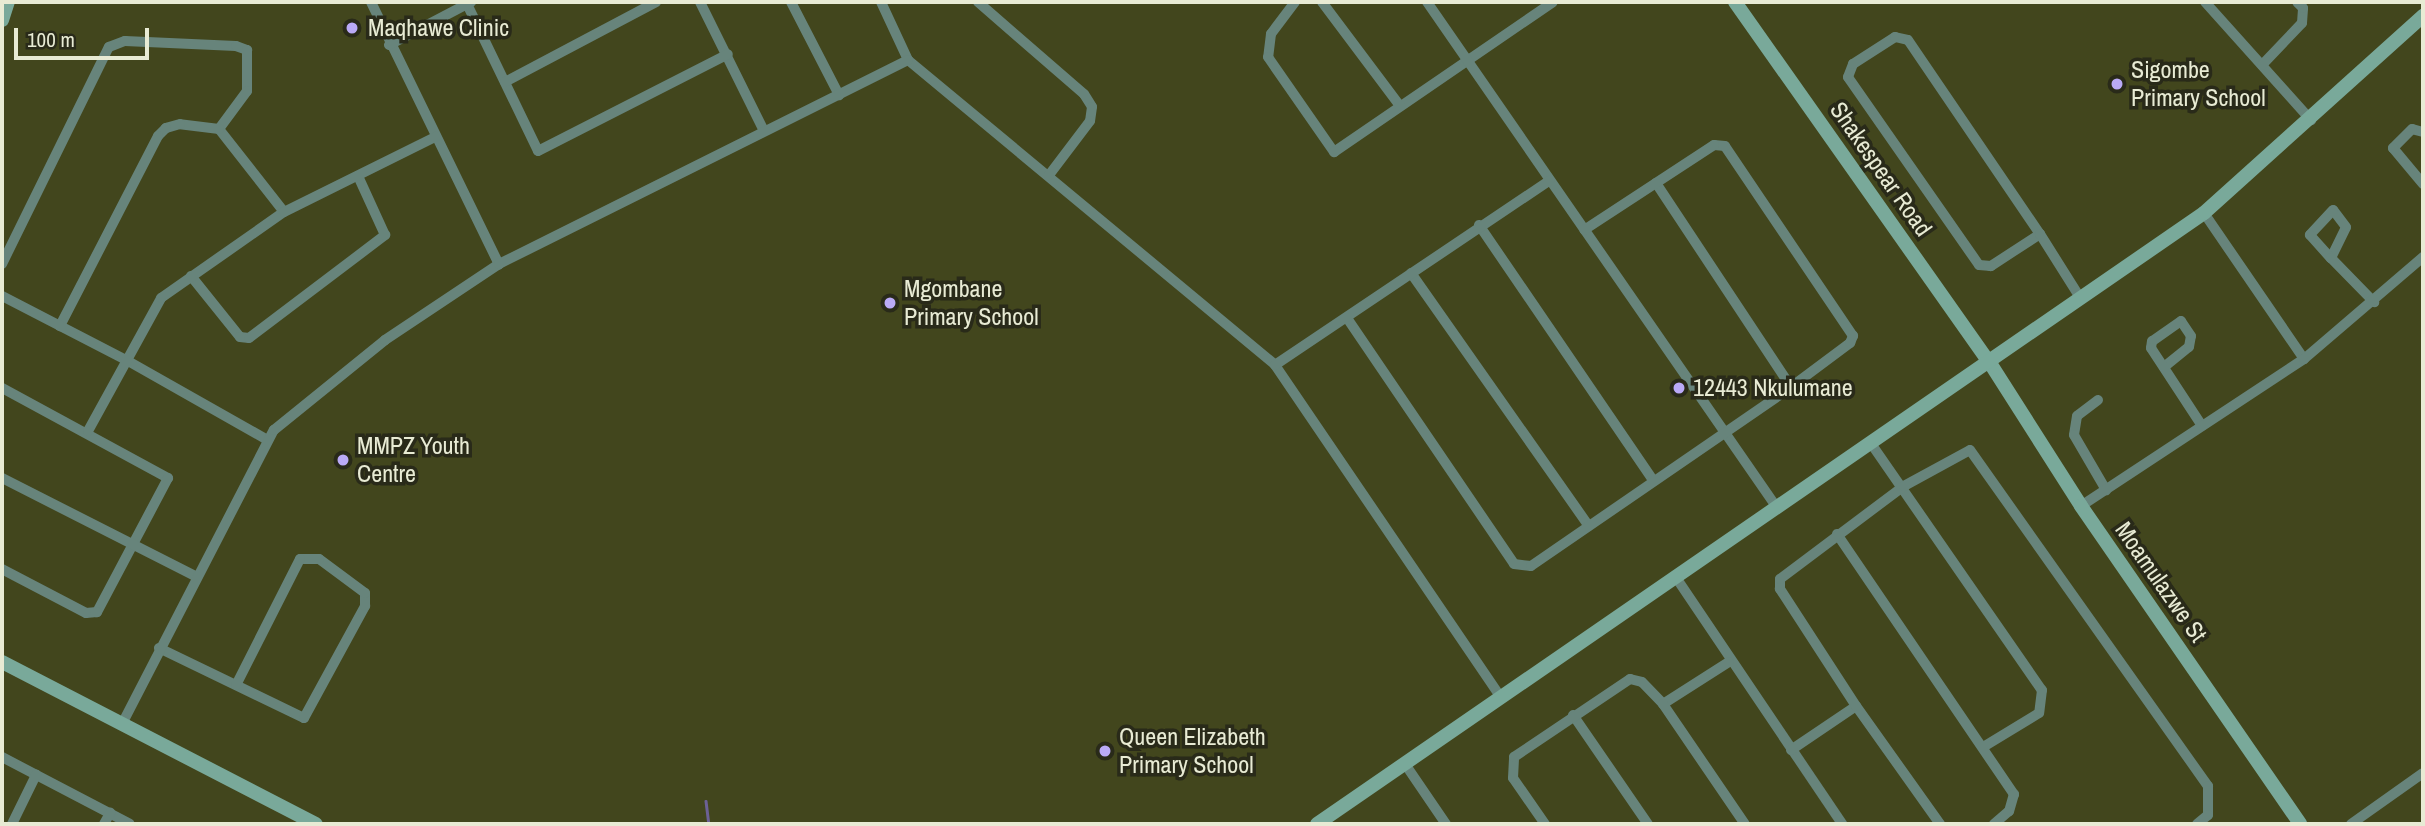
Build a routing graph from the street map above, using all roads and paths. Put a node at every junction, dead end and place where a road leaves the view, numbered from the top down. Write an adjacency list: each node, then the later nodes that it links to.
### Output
1 (8, 2): 17 (street)
2 (371, 2): 18 (street)
3 (656, 2): 23 (street)
4 (700, 2): 19 (street)
5 (792, 2): 24 (street)
6 (881, 2): 20 (street)
7 (978, 2): 31 (street)
8 (1296, 2): 25 (street)
9 (1322, 2): 25 (street)
10 (1427, 2): 21 (street)
11 (1553, 2): 21 (street)
12 (1735, 2): 54 (street, Shakespear Road)
13 (2205, 2): 22 (street)
14 (2297, 2): 22 (street)
15 (469, 3): 18 (street); 23 (street)
16 (2423, 16): 26 (street)
17 (2, 20)
18 (389, 45): 30 (street)
19 (728, 54): 23 (street); 28 (street)
20 (908, 60): 24 (street); 31 (street)
21 (1468, 61): 25 (street); 34 (street)
22 (2262, 65): 26 (street)
23 (505, 82)
24 (839, 95): 28 (street)
25 (1400, 106)
26 (2311, 120): 37 (street)
27 (219, 129): 36 (street); 43 (street); 51 (street)
28 (764, 131): 44 (street)
29 (2423, 132): 33 (street)
30 (435, 137): 32 (street); 44 (street)
31 (1049, 175): 55 (street)
32 (358, 176): 36 (street); 46 (street)
33 (2422, 177)
34 (1550, 180): 38 (street); 39 (street)
35 (1656, 183): 39 (street); 57 (street); 57 (street)
36 (284, 212): 46 (street)
37 (2204, 213): 48 (street); 52 (street)
38 (1479, 225): 45 (street); 66 (street)
39 (1584, 230): 62 (street)
40 (2040, 234): 40 (street); 48 (street)
41 (2423, 257): 49 (street)
42 (2331, 258): 42 (street); 49 (street)
43 (2, 264)
44 (499, 264): 63 (street)
45 (1412, 273): 50 (street); 71 (street)
46 (191, 276): 53 (street)
47 (2, 296): 51 (street)
48 (2081, 299): 54 (street)
49 (2374, 302): 52 (street)
50 (1347, 318): 55 (street); 71 (street)
51 (60, 326): 53 (street)
52 (2304, 359): 60 (street)
53 (128, 360): 61 (street); 63 (street)
54 (1990, 363): 64 (street); 70 (street, Moamulazwe St)
55 (1275, 365): 81 (street)
56 (2164, 367): 56 (street); 60 (street)
57 (1791, 387): 62 (street)
58 (2, 388): 61 (street)
59 (2098, 400): 68 (street)
60 (2202, 426): 68 (street)
61 (88, 431): 73 (street)
62 (1724, 431): 66 (street); 69 (street)
63 (266, 439): 75 (street)
64 (1870, 442): 67 (street); 69 (street)
65 (2, 478): 73 (street)
66 (1652, 479): 71 (street)
67 (1904, 486): 72 (street); 86 (street); 106 (street)
68 (2106, 490): 70 (street)
69 (1775, 505): 76 (street)
70 (2081, 506): 107 (street, Moamulazwe St)
71 (1589, 526)
72 (1837, 534): 83 (street); 86 (street)
73 (131, 545): 74 (street); 75 (street)
74 (2, 569)
75 (195, 576): 77 (street)
76 (1675, 576): 79 (street); 81 (street)
77 (159, 648): 80 (street); 85 (street)
78 (2, 662): 85 (street)
79 (1729, 662): 82 (street); 87 (street)
80 (236, 685): 80 (street)
81 (1501, 698): 89 (street)
82 (1663, 704): 84 (street); 102 (street)
83 (1856, 706): 87 (street); 104 (street)
84 (1573, 715): 100 (street); 101 (street)
85 (122, 724): 93 (street)
86 (1985, 746): 105 (street)
87 (1791, 750): 103 (street)
88 (2, 757): 91 (street)
89 (1405, 764): 98 (street); 99 (street)
90 (2423, 773): 108 (street)
91 (36, 775): 92 (street); 94 (street)
92 (110, 813): 95 (street); 96 (street)
93 (297, 820): 97 (street)
94 (12, 824)
95 (104, 824)
96 (130, 824)
97 (316, 824)
98 (1317, 824)
99 (1446, 824)
100 (1545, 824)
101 (1648, 824)
102 (1745, 824)
103 (1842, 824)
104 (1940, 824)
105 (1994, 824)
106 (2197, 824)
107 (2300, 824)
108 (2351, 824)

